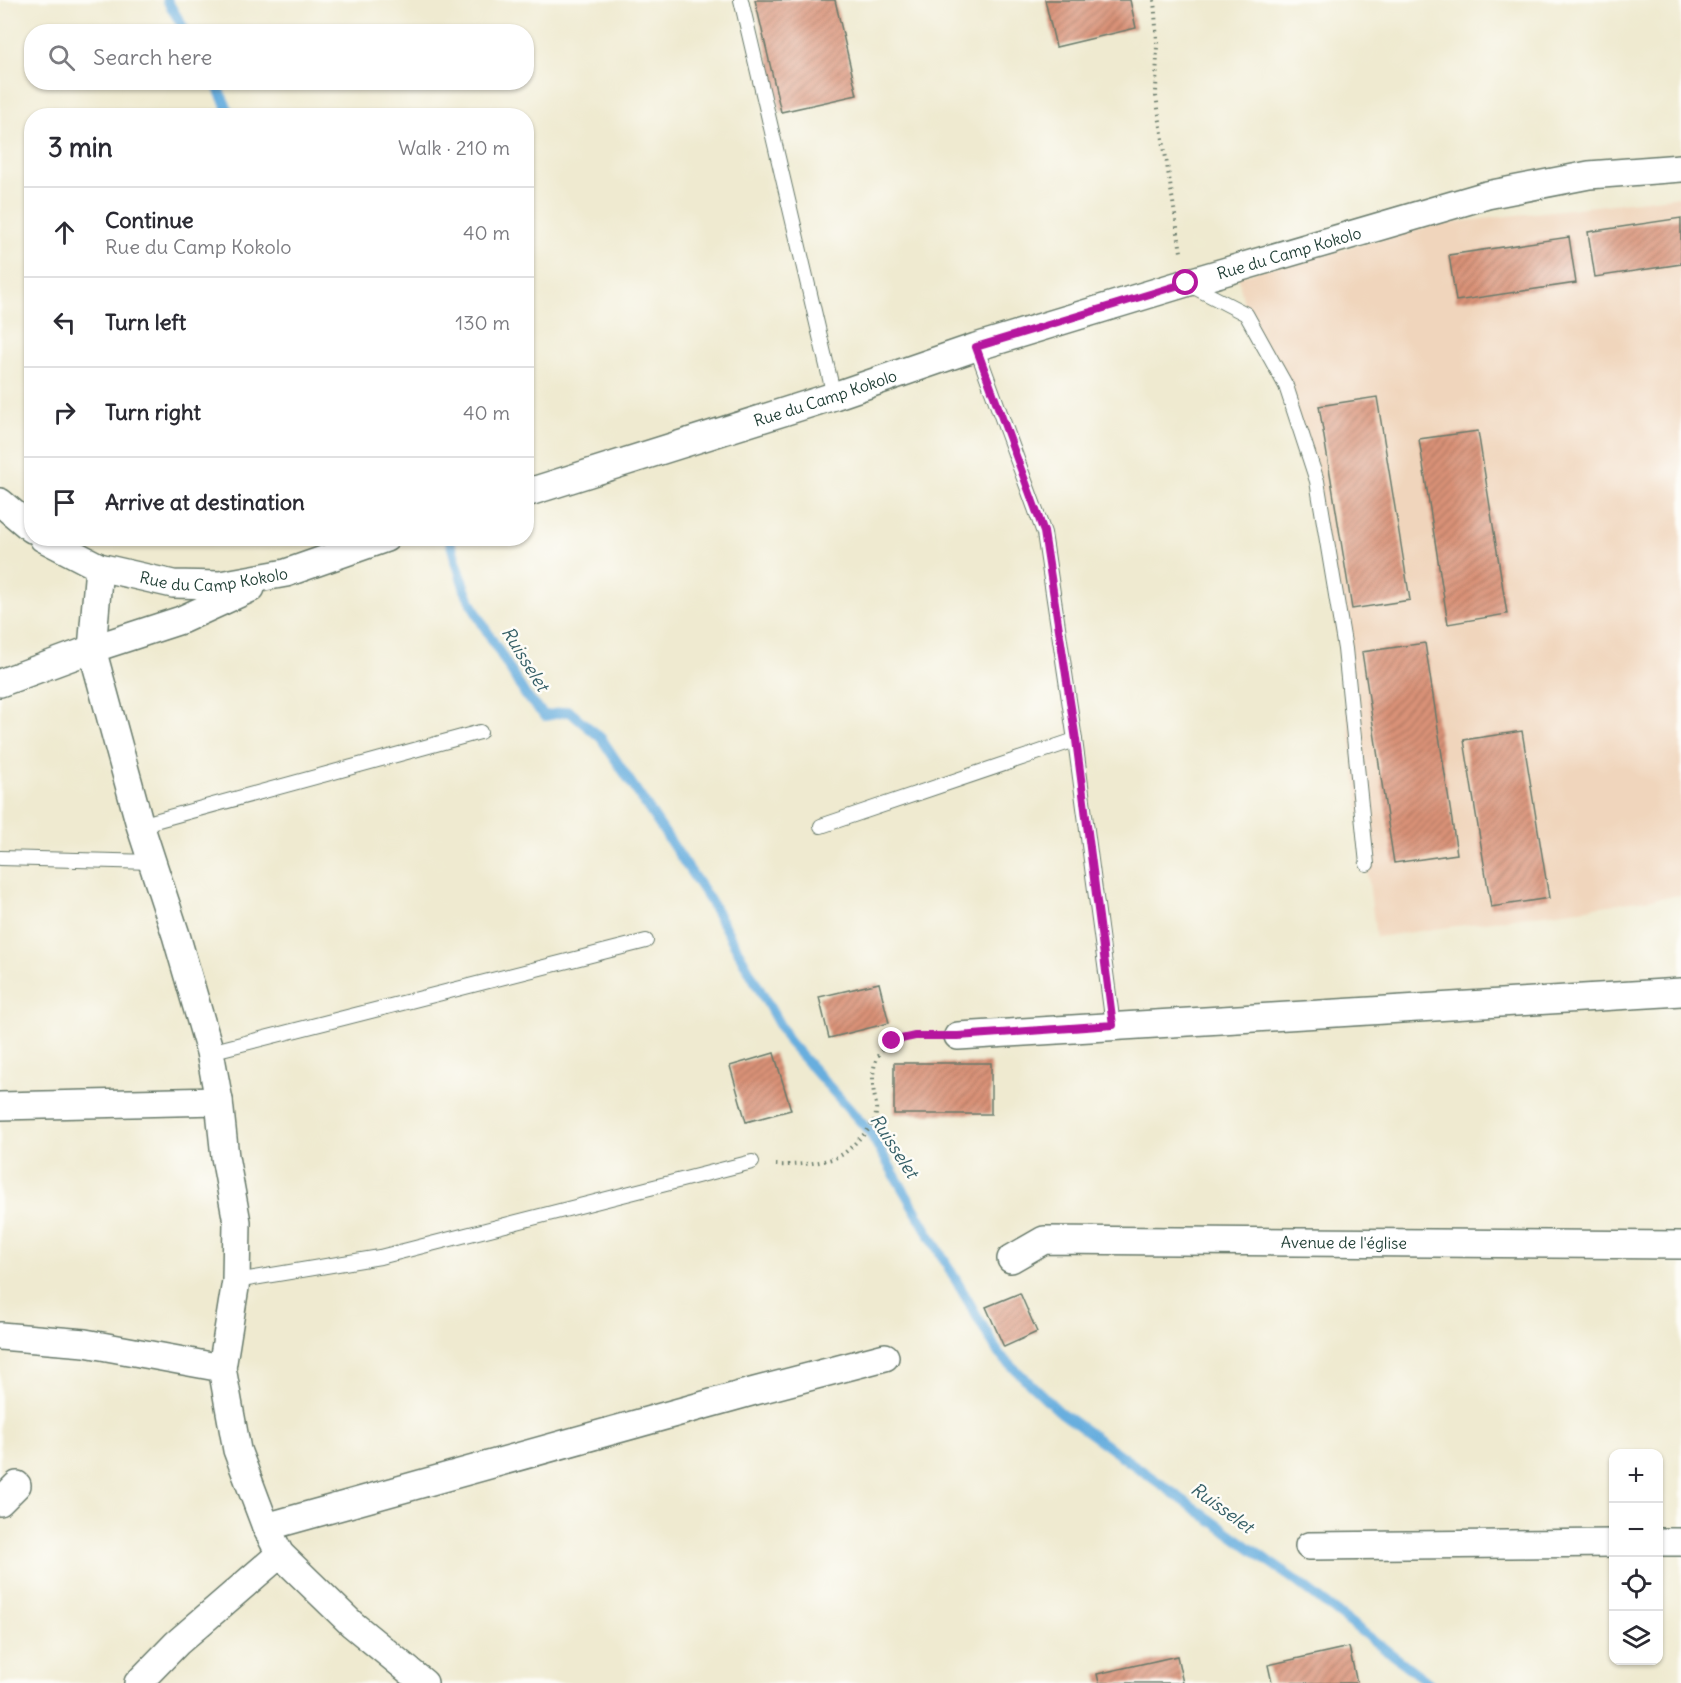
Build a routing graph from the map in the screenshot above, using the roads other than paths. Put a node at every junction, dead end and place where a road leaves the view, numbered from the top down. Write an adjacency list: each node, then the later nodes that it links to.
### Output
1 (741, 0): 5 (lane)
2 (1681, 168): 3 (street, Rue du Camp Kokolo)
3 (1186, 283): 4 (street, Rue du Camp Kokolo); 21 (lane)
4 (976, 347): 5 (street, Rue du Camp Kokolo); 16 (lane)
5 (834, 396): 6 (street, Rue du Camp Kokolo)
6 (534, 490)
7 (0, 502): 8 (street)
8 (24, 522)
9 (58, 546): 11 (street, Rue du Camp Kokolo)
10 (363, 546): 12 (street, Rue du Camp Kokolo)
11 (99, 567): 12 (street, Rue du Camp Kokolo); 13 (street)
12 (286, 573): 13 (street)
13 (92, 650): 14 (street); 17 (street)
14 (0, 683)
15 (480, 732): 17 (lane)
16 (1076, 740): 18 (lane); 24 (lane)
17 (140, 825): 20 (street)
18 (821, 826)
19 (0, 858): 20 (lane)
20 (153, 862): 26 (street)
21 (1367, 864)
22 (646, 941): 26 (lane)
23 (1681, 992): 24 (street)
24 (1113, 1025): 25 (street)
25 (958, 1036)
26 (210, 1052): 27 (street)
27 (219, 1101): 28 (street); 32 (street)
28 (0, 1106)
29 (752, 1162): 32 (lane)
30 (1681, 1245): 31 (street, Avenue de l'église)
31 (1011, 1259)
32 (236, 1281): 35 (street)
33 (0, 1336): 35 (street)
34 (885, 1357): 36 (street)
35 (222, 1368): 36 (street)
36 (267, 1527): 41 (street)
37 (1663, 1542): 38 (street)
38 (1681, 1542)
39 (1609, 1543): 40 (street)
40 (1309, 1546)
41 (280, 1554): 42 (street); 43 (street)
42 (138, 1683)
43 (424, 1683)

